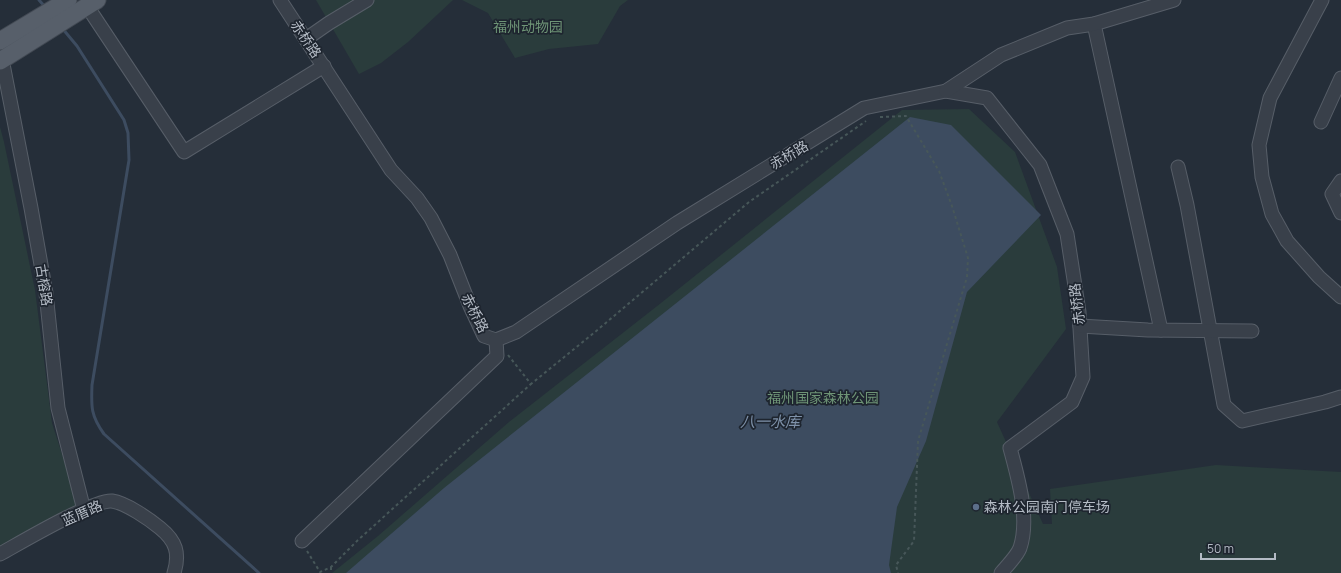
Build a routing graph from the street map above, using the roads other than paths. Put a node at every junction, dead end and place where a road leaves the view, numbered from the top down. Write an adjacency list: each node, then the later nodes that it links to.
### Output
1 (280, 0): 9 (street, 赤桥路)
2 (367, 0): 9 (street)
3 (1174, 0): 7 (street)
4 (1322, 0): 19 (street)
5 (92, 3): 6 (main road); 12 (street)
6 (68, 6): 8 (main road)
7 (1094, 24): 14 (street); 21 (street)
8 (41, 26): 10 (main road); 11 (main road)
9 (306, 39): 12 (street, 赤桥路)
10 (0, 41)
11 (1, 60): 26 (street, 古榕路)
12 (324, 66): 24 (street, 赤桥路)
13 (1341, 78): 15 (street)
14 (946, 91): 20 (street, 赤桥路); 24 (street, 赤桥路)
15 (1321, 122)
16 (1178, 168): 22 (street)
17 (1341, 181): 18 (street)
18 (1341, 213)
19 (1341, 297)
20 (1080, 326): 21 (street); 30 (street, 赤桥路)
21 (1161, 330): 22 (street)
22 (1210, 331): 23 (street); 25 (street)
23 (1252, 331)
24 (496, 340): 27 (street)
25 (1341, 397)
26 (84, 510): 28 (street, 蓝厝路); 29 (street, 蓝厝路)
27 (302, 541)
28 (0, 554)
29 (174, 573)
30 (1001, 573)

